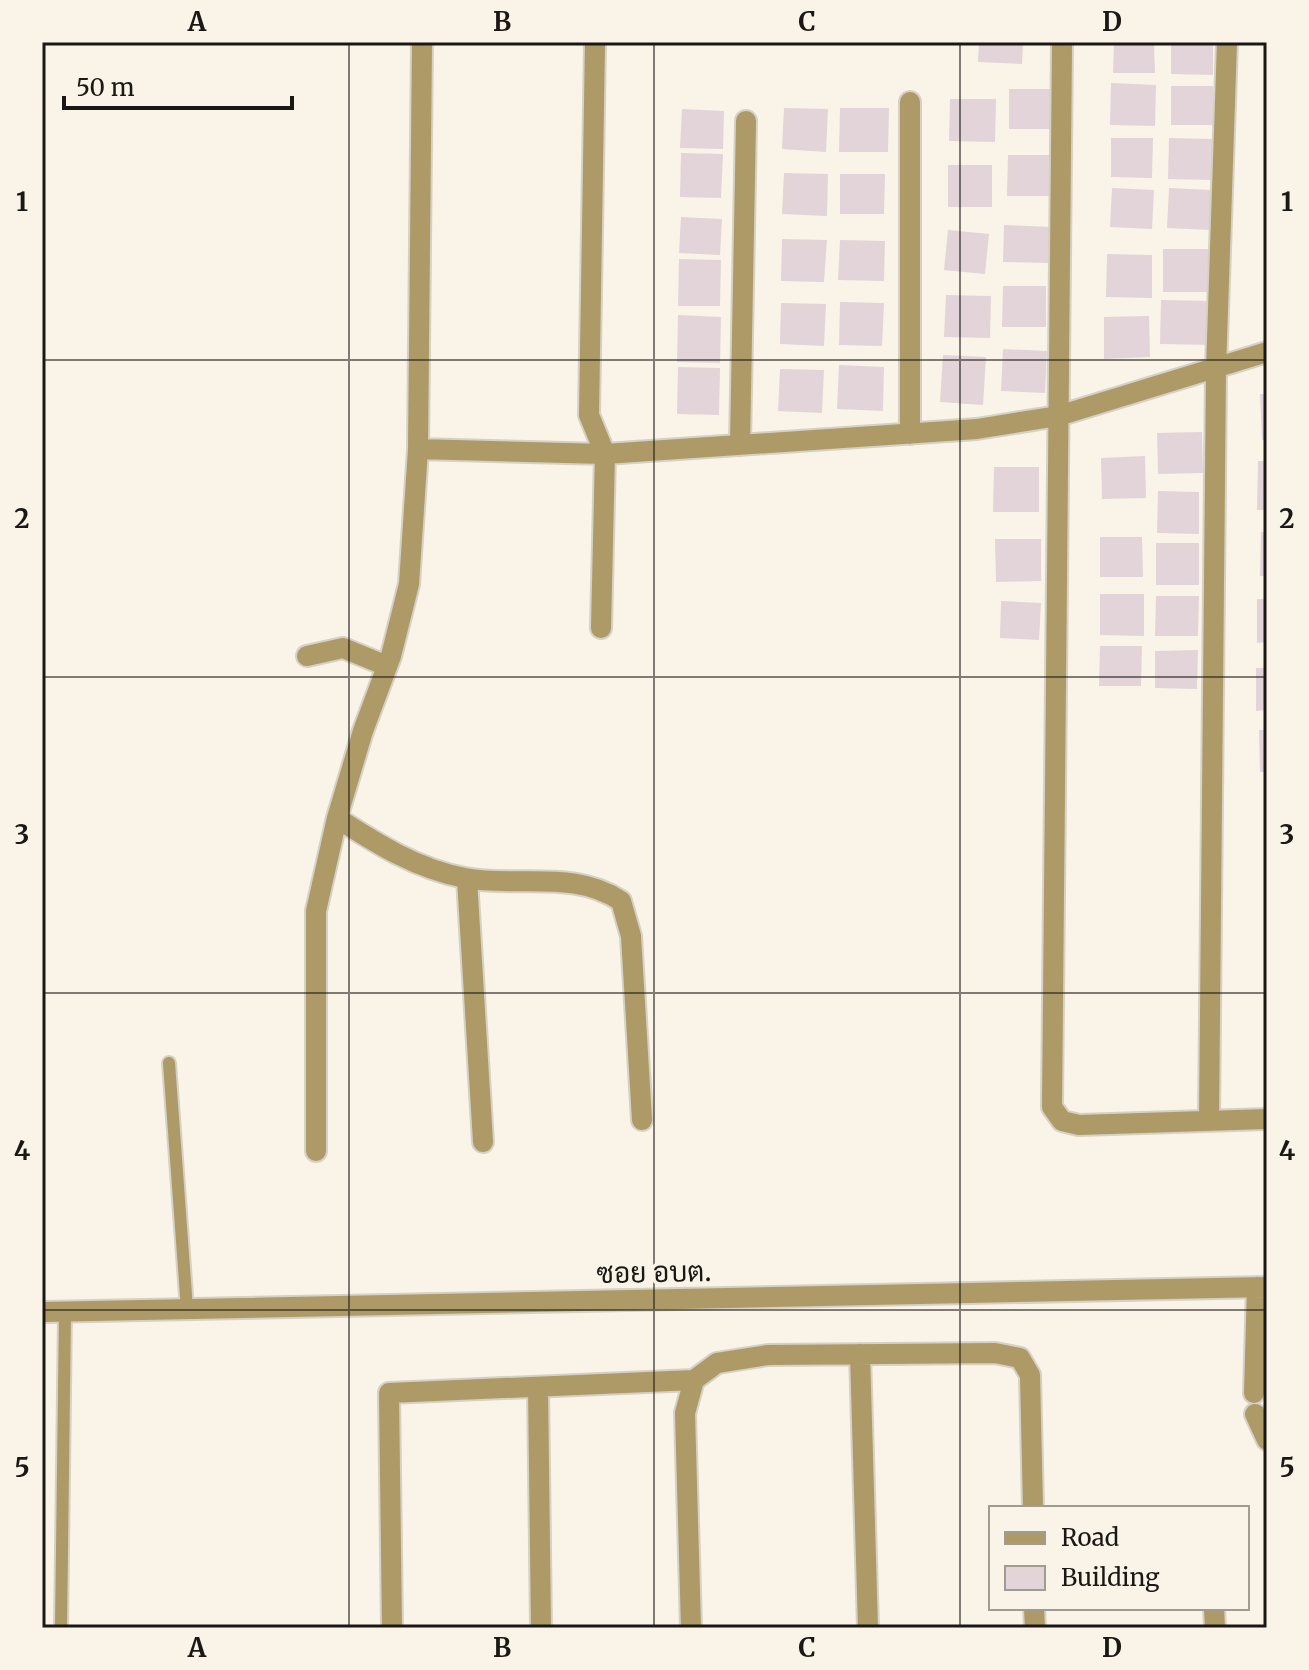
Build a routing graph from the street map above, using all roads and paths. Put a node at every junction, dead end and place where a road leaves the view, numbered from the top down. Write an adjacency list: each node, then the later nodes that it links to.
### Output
1 (422, 42): 12 (street)
2 (595, 42): 13 (street)
3 (1227, 42): 8 (street)
4 (1062, 45): 9 (street)
5 (910, 102): 10 (street)
6 (746, 121): 11 (street)
7 (1267, 352): 8 (street)
8 (1216, 369): 9 (street); 22 (street)
9 (1058, 416): 10 (street); 22 (street)
10 (910, 434): 11 (street)
11 (740, 445): 13 (street)
12 (418, 449): 13 (street); 16 (street)
13 (605, 454): 14 (street)
14 (601, 628)
15 (307, 656): 16 (street)
16 (387, 666): 17 (street)
17 (337, 818): 18 (street); 24 (street)
18 (467, 879): 21 (street); 23 (street)
19 (169, 1063): 26 (lane)
20 (1267, 1119): 22 (street)
21 (642, 1120)
22 (1209, 1121)
23 (483, 1142)
24 (316, 1151)
25 (1262, 1287): 26 (street, ซอย อบต.); 32 (street)
26 (187, 1309): 28 (street, ซอย อบต.)
27 (42, 1312): 28 (street, ซอย อบต.)
28 (65, 1312): 34 (lane)
29 (860, 1354): 30 (street); 33 (street); 38 (street)
30 (694, 1380): 31 (street); 37 (street)
31 (538, 1387): 35 (street); 36 (street)
32 (1267, 1440)
33 (1033, 1506)
34 (61, 1628)
35 (392, 1628)
36 (541, 1628)
37 (691, 1628)
38 (868, 1628)

